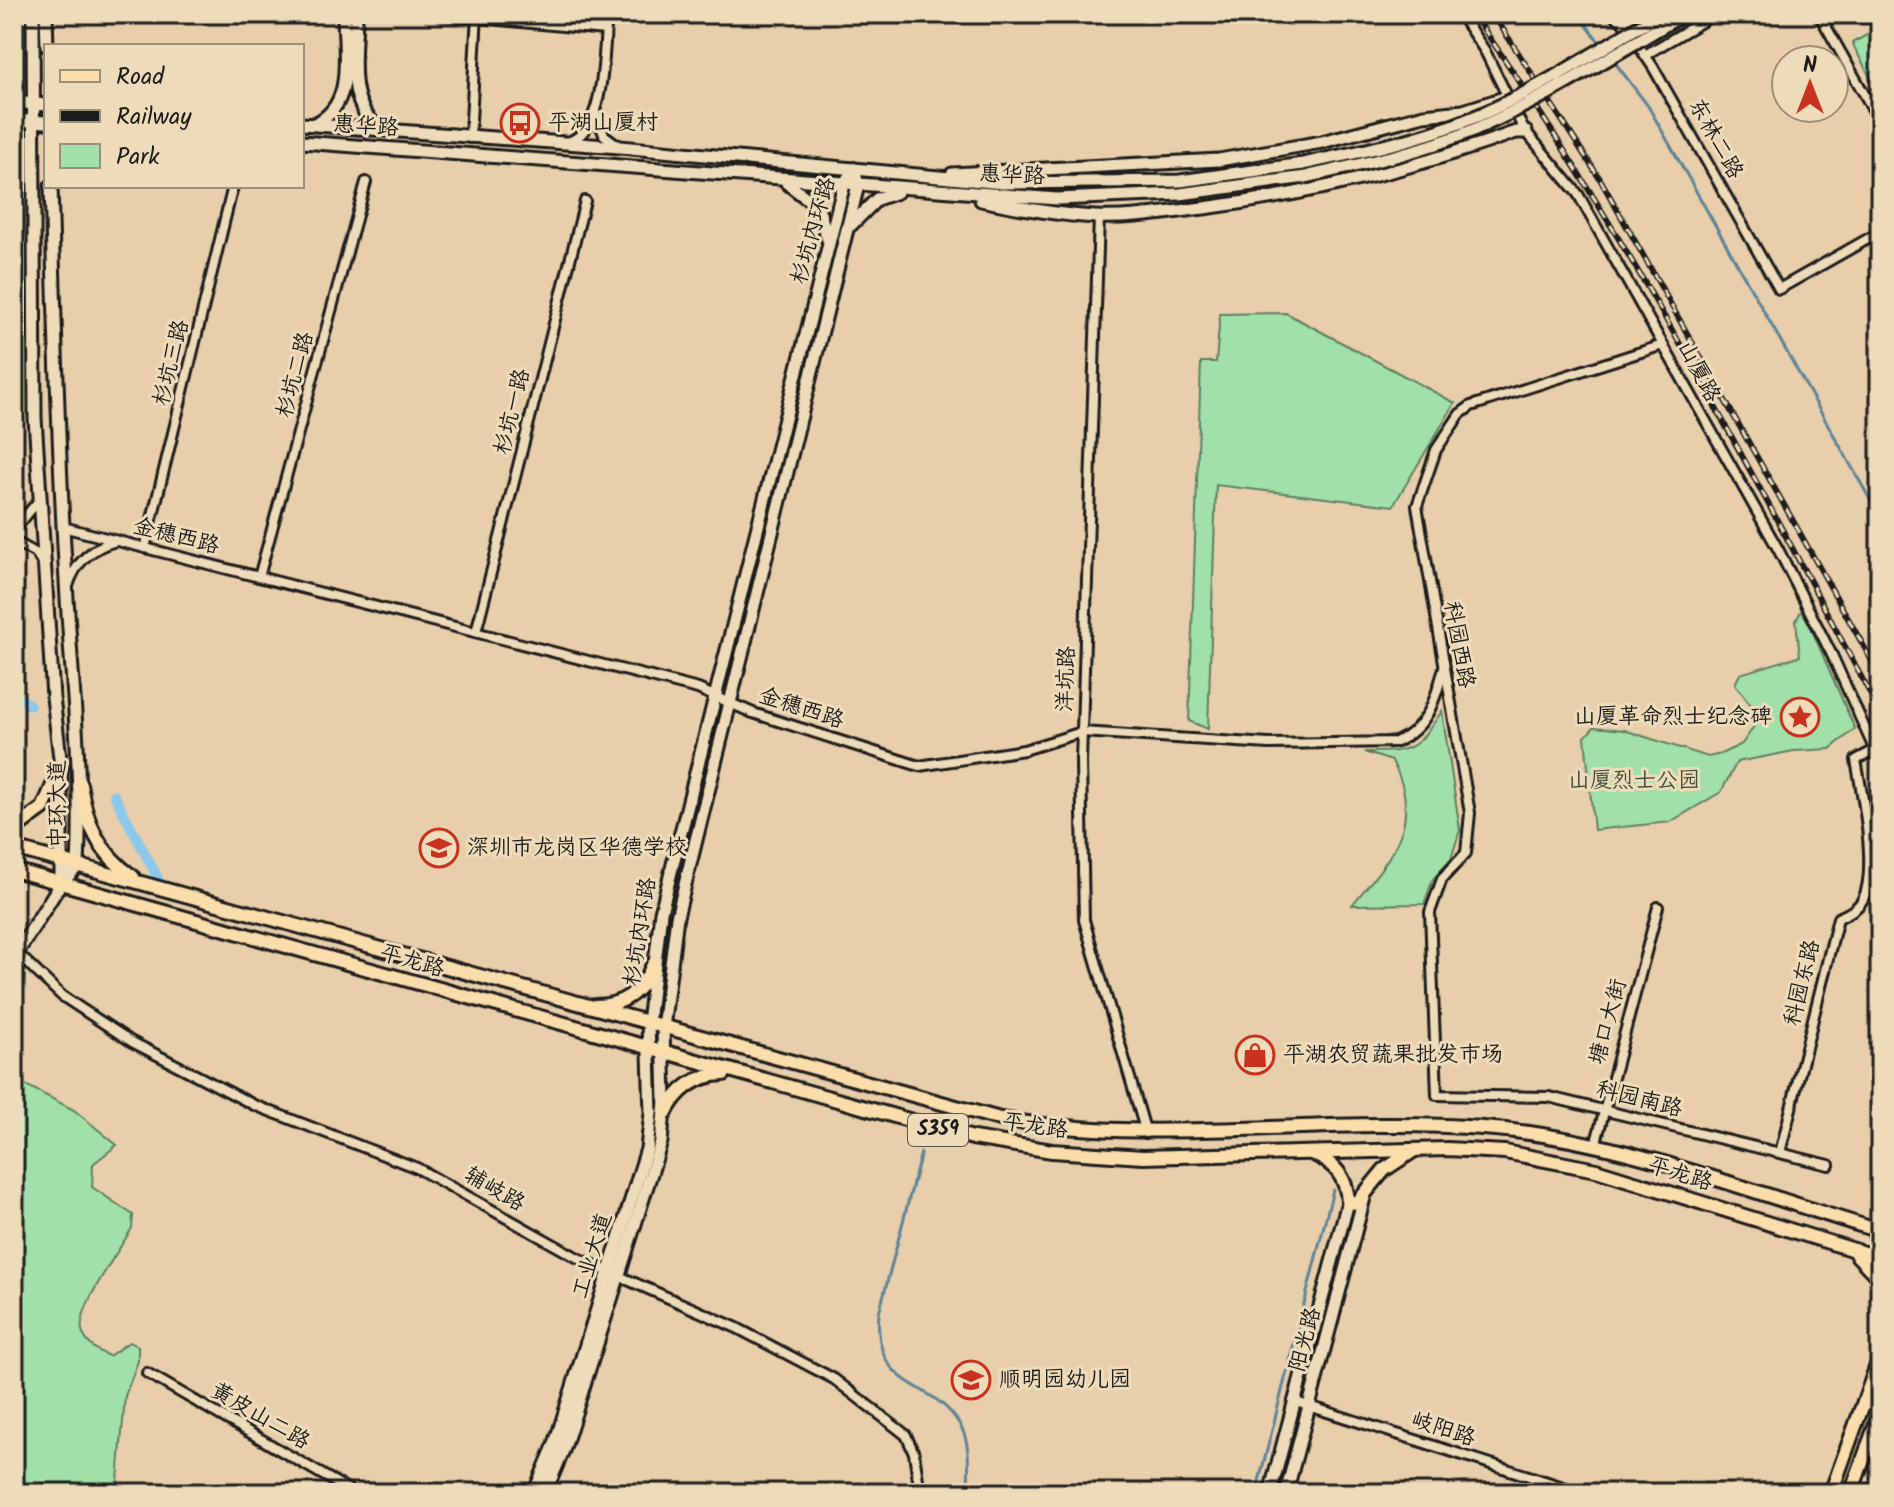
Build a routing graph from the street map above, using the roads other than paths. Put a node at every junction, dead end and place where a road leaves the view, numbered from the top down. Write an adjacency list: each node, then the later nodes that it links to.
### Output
1 (33, 14): 21 (street, 中环大道)
2 (46, 14): 17 (street)
3 (344, 14): 26 (street)
4 (356, 14): 27 (street)
5 (436, 14): 14 (street)
6 (607, 14): 16 (street)
7 (1460, 14): 19 (street, 山厦路)
8 (1612, 14): 15 (street, 东林二路)
9 (1634, 14): 15 (street)
10 (1660, 14): 34 (street, 惠华路, bridge)
11 (1684, 14): 42 (street, 惠华路, bridge)
12 (1715, 14): 18 (street)
13 (1819, 14): 25 (street)
14 (477, 15): 16 (street); 29 (street)
15 (1622, 21): 18 (street, 东林二路)
16 (605, 30): 22 (street)
17 (47, 44)
18 (1645, 55): 46 (street, 东林二路)
19 (1507, 97): 28 (street, 山厦路); 34 (street)
20 (14, 102): 21 (street)
21 (40, 104): 24 (street, 中环大道)
22 (596, 112): 31 (street); 32 (street)
23 (14, 120): 24 (street)
24 (40, 121): 49 (street, 中环大道)
25 (1880, 122)
26 (307, 124): 27 (street, 惠华路)
27 (382, 130): 29 (street, 惠华路)
28 (1526, 132): 44 (street); 48 (street, 山厦路)
29 (470, 138): 31 (street, 惠华路)
30 (304, 142): 35 (street, 惠华路)
31 (562, 143): 32 (street, 惠华路)
32 (620, 147): 33 (street, 惠华路)
33 (854, 169): 34 (street, 惠华路); 37 (street, 杉坑内环路); 38 (street, 杉坑内环路)
34 (935, 177)
35 (779, 179): 37 (street, 惠华路); 47 (street)
36 (366, 182): 56 (street, 杉坑二路)
37 (844, 184): 38 (street, 惠华路); 47 (street, 杉坑内环路)
38 (858, 185): 41 (street, 惠华路); 45 (street, 杉坑内环路)
39 (51, 188): 50 (street, 中环大道)
40 (233, 188): 54 (street, 杉坑三路)
41 (909, 189): 42 (street, 惠华路); 45 (street)
42 (933, 191): 44 (street)
43 (585, 201): 58 (street, 杉坑一路)
44 (1099, 217): 62 (street, 洋坑路)
45 (847, 232): 61 (street, 杉坑内环路)
46 (1880, 232)
47 (828, 250): 60 (street, 杉坑内环路)
48 (1663, 345): 59 (street, 科园西路); 63 (street, 山厦路)
49 (40, 498): 51 (street); 55 (street, 中环大道)
50 (63, 527): 53 (street, 金穗西路); 57 (street, 中环大道)
51 (14, 530)
52 (14, 541): 55 (street)
53 (117, 541): 54 (street, 金穗西路); 57 (street)
54 (145, 548): 56 (street, 金穗西路)
55 (45, 567): 65 (street, 中环大道)
56 (259, 577): 58 (street, 金穗西路)
57 (66, 592): 66 (street, 中环大道)
58 (476, 632): 60 (street, 金穗西路)
59 (1444, 668): 62 (street, 金穗西路); 83 (street, 科园西路)
60 (714, 696): 61 (street, 金穗西路); 76 (street, 杉坑内环路)
61 (729, 703): 62 (street, 金穗西路); 79 (street, 杉坑内环路)
62 (1082, 732): 86 (street, 洋坑路)
63 (1875, 750): 64 (street, 山厦路); 90 (street, 科园东路)
64 (1880, 762)
65 (61, 767): 67 (main road); 69 (street, 中环大道)
66 (80, 784): 70 (street, 中环大道); 73 (main road)
67 (14, 829)
68 (14, 848): 69 (main road, 平龙路 / S359)
69 (61, 861): 70 (main road, 平龙路 / S359); 72 (street, 中环大道)
70 (78, 866): 72 (street, 中环大道); 73 (main road, 平龙路 / S359)
71 (14, 870): 72 (main road, 平龙路 / S359)
72 (61, 883): 75 (street); 80 (main road, 平龙路 / S359)
73 (154, 887): 77 (main road, 平龙路 / S359)
74 (1658, 907): 84 (street, 塘口大街)
75 (15, 953): 97 (street, 辅岐路)
76 (653, 965): 77 (main road); 78 (street, 杉坑内环路)
77 (584, 1006): 78 (main road, 平龙路 / S359)
78 (648, 1023): 79 (main road, 平龙路 / S359); 80 (street, 工业大道)
79 (663, 1028): 81 (street, 工业大道); 86 (main road, 平龙路 / S359)
80 (649, 1050): 81 (main road, 平龙路 / S359); 97 (street, 工业大道)
81 (663, 1054): 82 (main road, 平龙路 / S359); 85 (street, 工业大道)
82 (742, 1076): 85 (main road); 89 (main road, 平龙路 / S359)
83 (1437, 1095): 84 (street, 科园南路)
84 (1604, 1110): 87 (street, 塘口大街); 90 (street, 科园南路)
85 (665, 1114): 97 (street, 工业大道)
86 (1146, 1133): 87 (main road, 平龙路 / S359)
87 (1595, 1146): 94 (main road, 平龙路 / S359)
88 (1424, 1149): 89 (main road, 平龙路 / S359); 92 (main road); 95 (main road, 平龙路 / S359)
89 (1301, 1151): 93 (main road)
90 (1780, 1153): 91 (street, 科园南路)
91 (1829, 1165)
92 (1364, 1198): 93 (main road); 102 (street, 阳光路)
93 (1348, 1202): 101 (street, 阳光路)
94 (1877, 1229)
95 (1842, 1246): 96 (main road, 平龙路 / S359); 98 (main road)
96 (1880, 1258)
97 (614, 1274): 105 (street, 工业大道); 106 (street, 工业大道); 107 (street, 辅岐路)
98 (1880, 1279)
99 (1880, 1357): 111 (main road)
100 (147, 1373): 104 (street, 黄皮山二路)
101 (1293, 1401): 102 (street, 岐阳路); 108 (street, 阳光路)
102 (1308, 1406): 109 (street, 阳光路); 110 (street, 岐阳路)
103 (1880, 1413): 112 (main road)
104 (354, 1493)
105 (534, 1493)
106 (545, 1493)
107 (920, 1493)
108 (1270, 1493)
109 (1286, 1493)
110 (1582, 1493)
111 (1831, 1493)
112 (1851, 1493)

